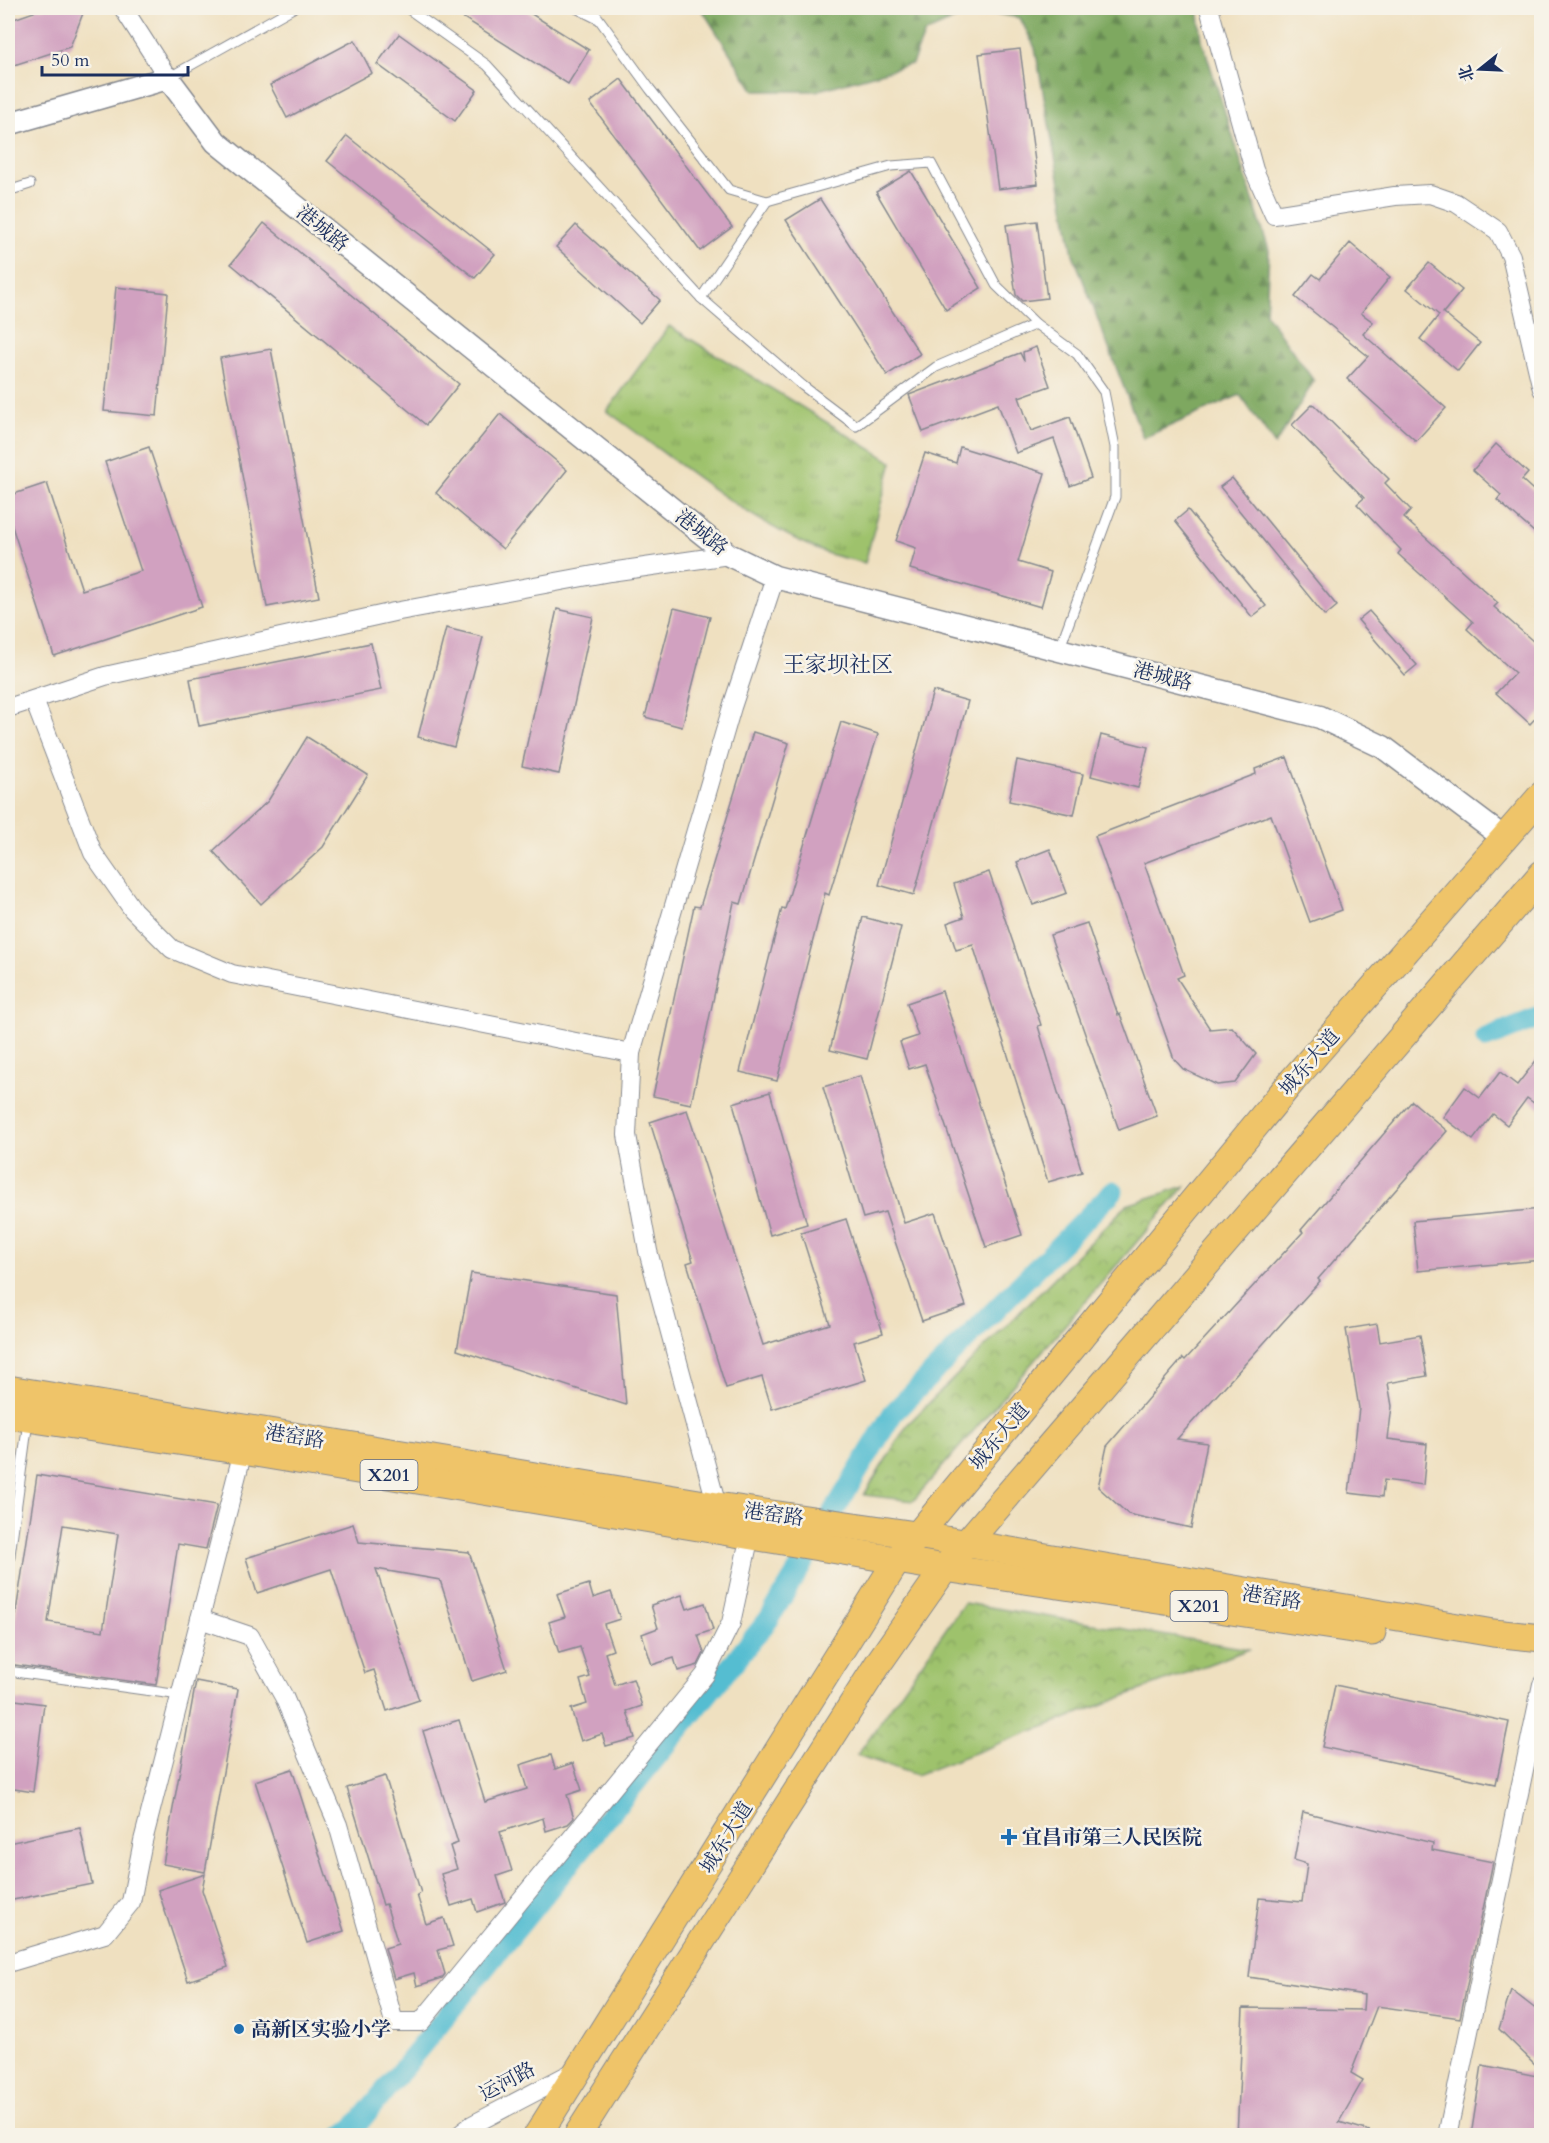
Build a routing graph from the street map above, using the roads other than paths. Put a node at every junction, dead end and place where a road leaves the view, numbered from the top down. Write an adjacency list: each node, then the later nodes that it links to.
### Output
1 (123, 8): 8 (street)
2 (293, 8): 8 (lane)
3 (407, 8): 13 (lane)
4 (576, 8): 7 (lane)
5 (591, 8): 7 (lane)
6 (1209, 8): 15 (street)
7 (598, 19): 12 (lane)
8 (168, 78): 9 (street); 16 (street, 港城路)
9 (8, 124)
10 (30, 184): 11 (lane)
11 (8, 191)
12 (767, 201): 13 (lane); 14 (lane)
13 (701, 298): 14 (lane)
14 (1036, 324): 18 (lane)
15 (1542, 389)
16 (729, 555): 17 (street, 港城路); 19 (street)
17 (774, 577): 18 (street, 港城路); 24 (street)
18 (1059, 650): 22 (street, 港城路)
19 (34, 700): 20 (street); 24 (street)
20 (8, 708)
21 (1542, 795): 22 (main road, 城东大道)
22 (1504, 838): 30 (main road, 城东大道)
23 (1542, 874): 32 (main road, 城东大道)
24 (631, 1053): 28 (street)
25 (8, 1389): 28 (main road, 港窑路 / X201)
26 (18, 1416): 27 (main road, 港窑路 / X201); 35 (lane)
27 (243, 1451): 29 (main road, 港窑路 / X201); 36 (street)
28 (717, 1506): 29 (main road, 港窑路 / X201)
29 (763, 1529): 31 (main road, 港窑路 / X201); 36 (street)
30 (916, 1535): 31 (main road, 港窑路 / X201); 32 (main road, 港窑路 / X201); 33 (main road, 城东大道)
31 (860, 1540): 33 (main road, 港窑路 / X201)
32 (964, 1545): 34 (main road, 城东大道); 37 (main road, 港窑路 / X201)
33 (898, 1559): 34 (main road, 港窑路 / X201); 43 (main road, 城东大道)
34 (945, 1568): 38 (main road, 港窑路 / X201); 46 (main road, 城东大道)
35 (8, 1570)
36 (200, 1619): 41 (street)
37 (1542, 1638)
38 (1542, 1655)
39 (8, 1671): 41 (lane)
40 (1542, 1684): 47 (street)
41 (180, 1695): 42 (street)
42 (8, 1963)
43 (579, 2069): 44 (street, 运河路); 45 (main road, 城东大道)
44 (458, 2136)
45 (537, 2136)
46 (577, 2136)
47 (1447, 2136)

